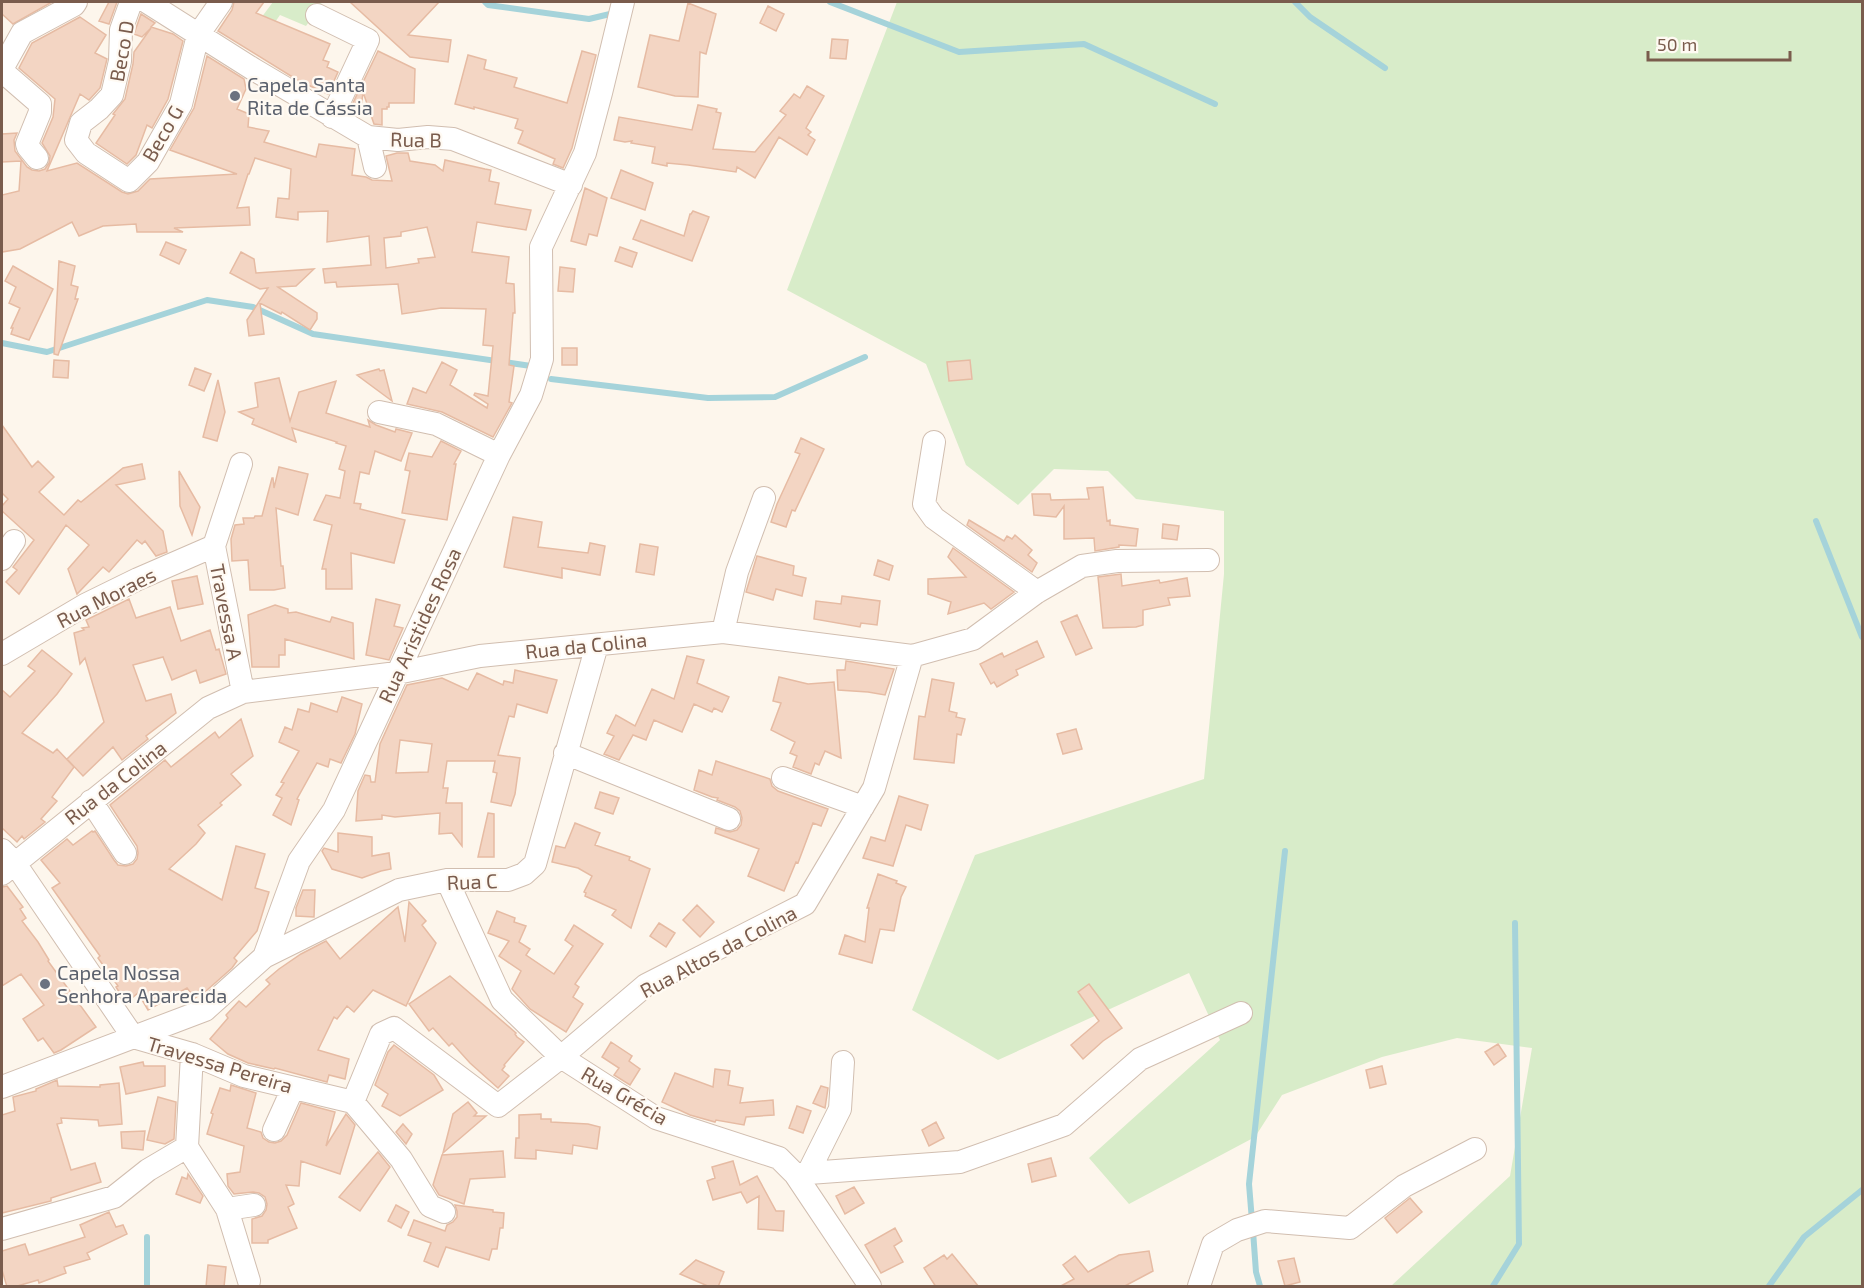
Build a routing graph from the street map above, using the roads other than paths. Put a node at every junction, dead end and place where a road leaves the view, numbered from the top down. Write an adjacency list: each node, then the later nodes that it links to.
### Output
1 (76, 2): 8 (street)
2 (131, 2): 11 (street, Beco D)
3 (147, 2): 7 (street, Rua B)
4 (221, 2): 7 (street, Beco G)
5 (623, 2): 14 (street, Rua Aristides Rosa)
6 (317, 15): 9 (street)
7 (198, 35): 9 (street, Rua B); 11 (street, Beco G)
8 (2, 70): 12 (street)
9 (332, 117): 10 (street, Rua B)
10 (368, 137): 13 (street); 14 (street, Rua B)
11 (86, 153)
12 (38, 158)
13 (375, 167)
14 (571, 184): 17 (street, Rua Aristides Rosa)
15 (379, 412): 17 (street)
16 (934, 442): 22 (street)
17 (499, 455): 27 (street, Rua Aristides Rosa)
18 (241, 464): 20 (street, Travessa A)
19 (764, 498): 23 (street)
20 (214, 546): 25 (street, Rua Moraes); 28 (street, Travessa A)
21 (1208, 560): 22 (street, Rua da Colina)
22 (1037, 591): 26 (street, Rua da Colina)
23 (723, 632): 24 (street, Rua da Colina); 26 (street, Rua da Colina)
24 (597, 645): 27 (street, Rua da Colina); 29 (street, Rua C)
25 (2, 654)
26 (912, 656): 32 (street, Rua Altos da Colina)
27 (397, 673): 28 (street, Rua da Colina); 37 (street, Rua Aristides Rosa)
28 (243, 692): 31 (street, Rua da Colina)
29 (565, 753): 33 (street); 36 (street, Rua C)
30 (783, 778): 32 (street)
31 (91, 801): 34 (street); 35 (street, Rua da Colina)
32 (863, 807): 41 (street, Rua Altos da Colina)
33 (729, 819)
34 (125, 853)
35 (6, 862): 39 (street, Travessa Pereira)
36 (447, 880): 37 (street, Rua C); 41 (street, Rua Grécia)
37 (264, 957): 39 (street, Rua Aristides Rosa)
38 (1241, 1013): 49 (street)
39 (133, 1037): 40 (street, Travessa Pereira); 43 (street, Rua Aristides Rosa)
40 (192, 1054): 44 (street, Travessa Pereira); 47 (street)
41 (561, 1058): 45 (street, Rua Altos da Colina); 49 (street, Rua Grécia)
42 (843, 1062): 49 (street)
43 (2, 1087)
44 (293, 1088): 45 (street, Travessa Pereira); 46 (street)
45 (353, 1102): 52 (street)
46 (274, 1130)
47 (187, 1147): 51 (street); 53 (street)
48 (1475, 1149): 56 (street)
49 (802, 1174): 55 (street, Rua Grécia)
50 (254, 1205): 51 (street)
51 (226, 1209): 54 (street)
52 (444, 1212)
53 (2, 1229)
54 (249, 1281)
55 (870, 1287)
56 (1200, 1287)

